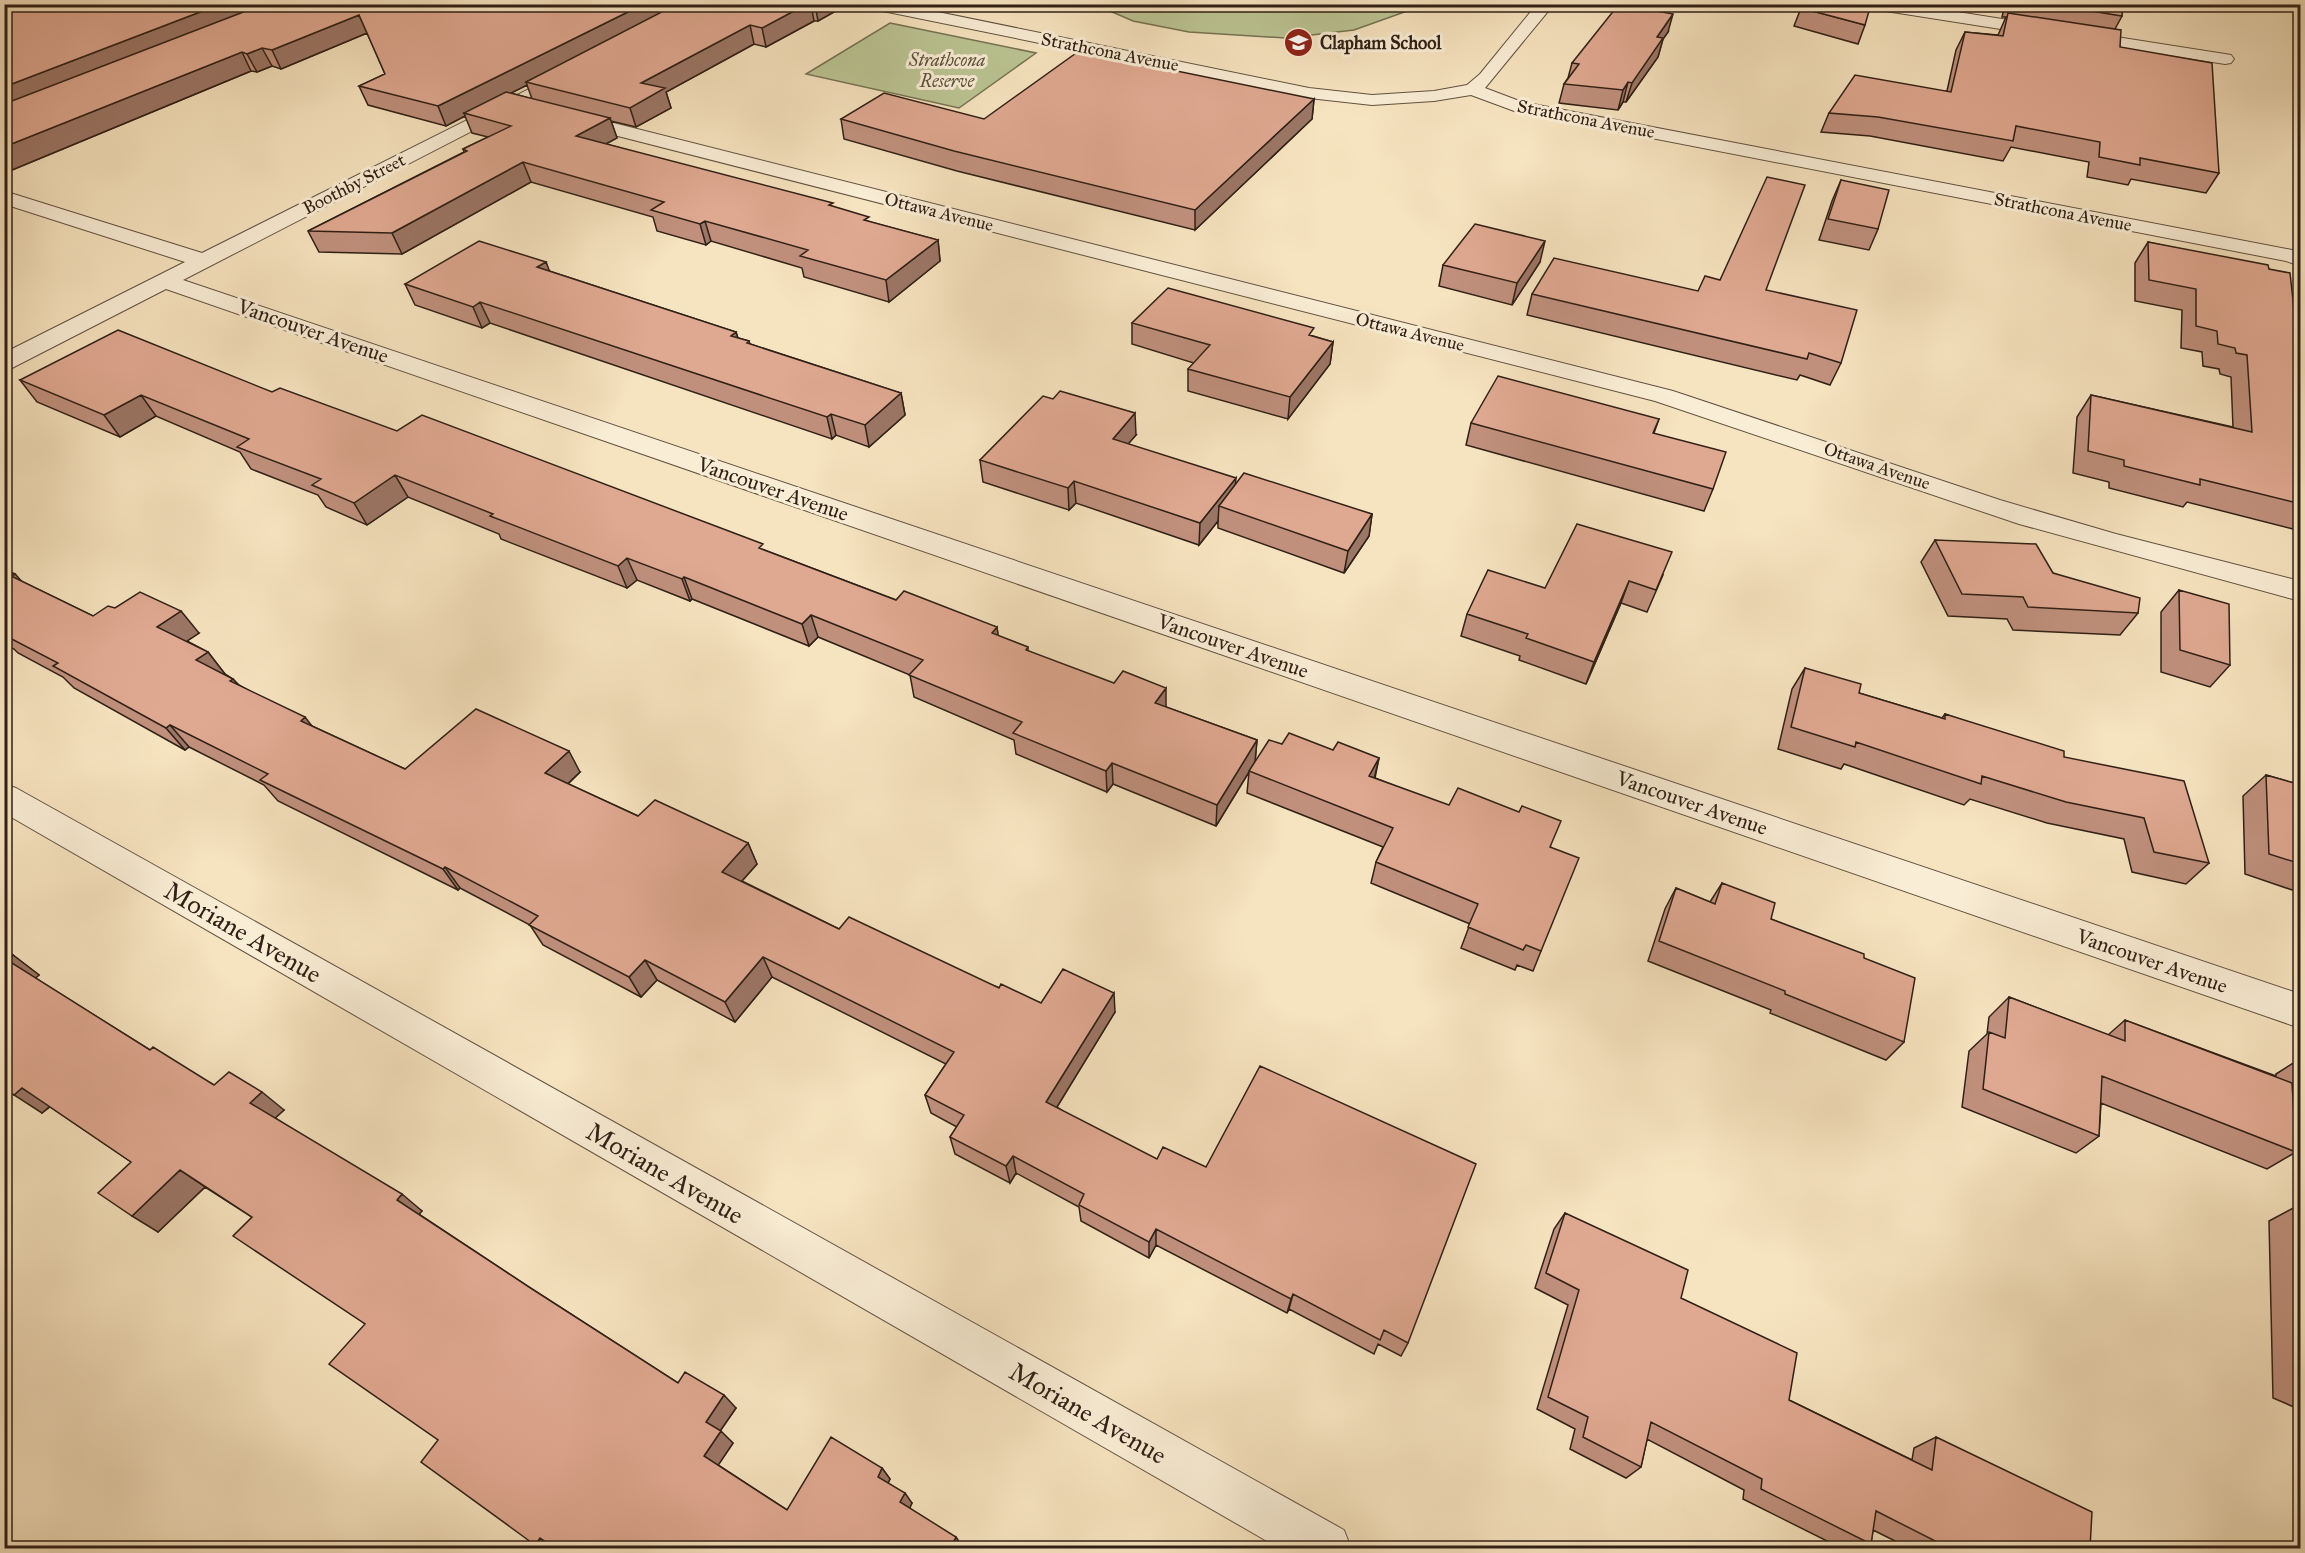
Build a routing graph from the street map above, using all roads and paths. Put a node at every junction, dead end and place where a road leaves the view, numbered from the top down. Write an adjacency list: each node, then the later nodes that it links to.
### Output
1 (873, 4): 6 (street, Strathcona Avenue)
2 (1546, 4): 6 (street)
3 (1873, 4): 4 (street)
4 (2225, 59)
5 (582, 67): 7 (street, Boothby Street)
6 (1473, 89): 9 (street, Strathcona Avenue)
7 (511, 103): 10 (street, Boothby Street); 13 (street, Ottawa Avenue)
8 (4, 197): 10 (street)
9 (2301, 260)
10 (203, 261): 11 (street, Boothby Street)
11 (165, 281): 12 (street, Boothby Street); 15 (street, Vancouver Avenue)
12 (4, 363)
13 (2301, 591)
14 (4, 797): 16 (street, Moriane Avenue)
15 (2301, 1011)
16 (1326, 1548)

